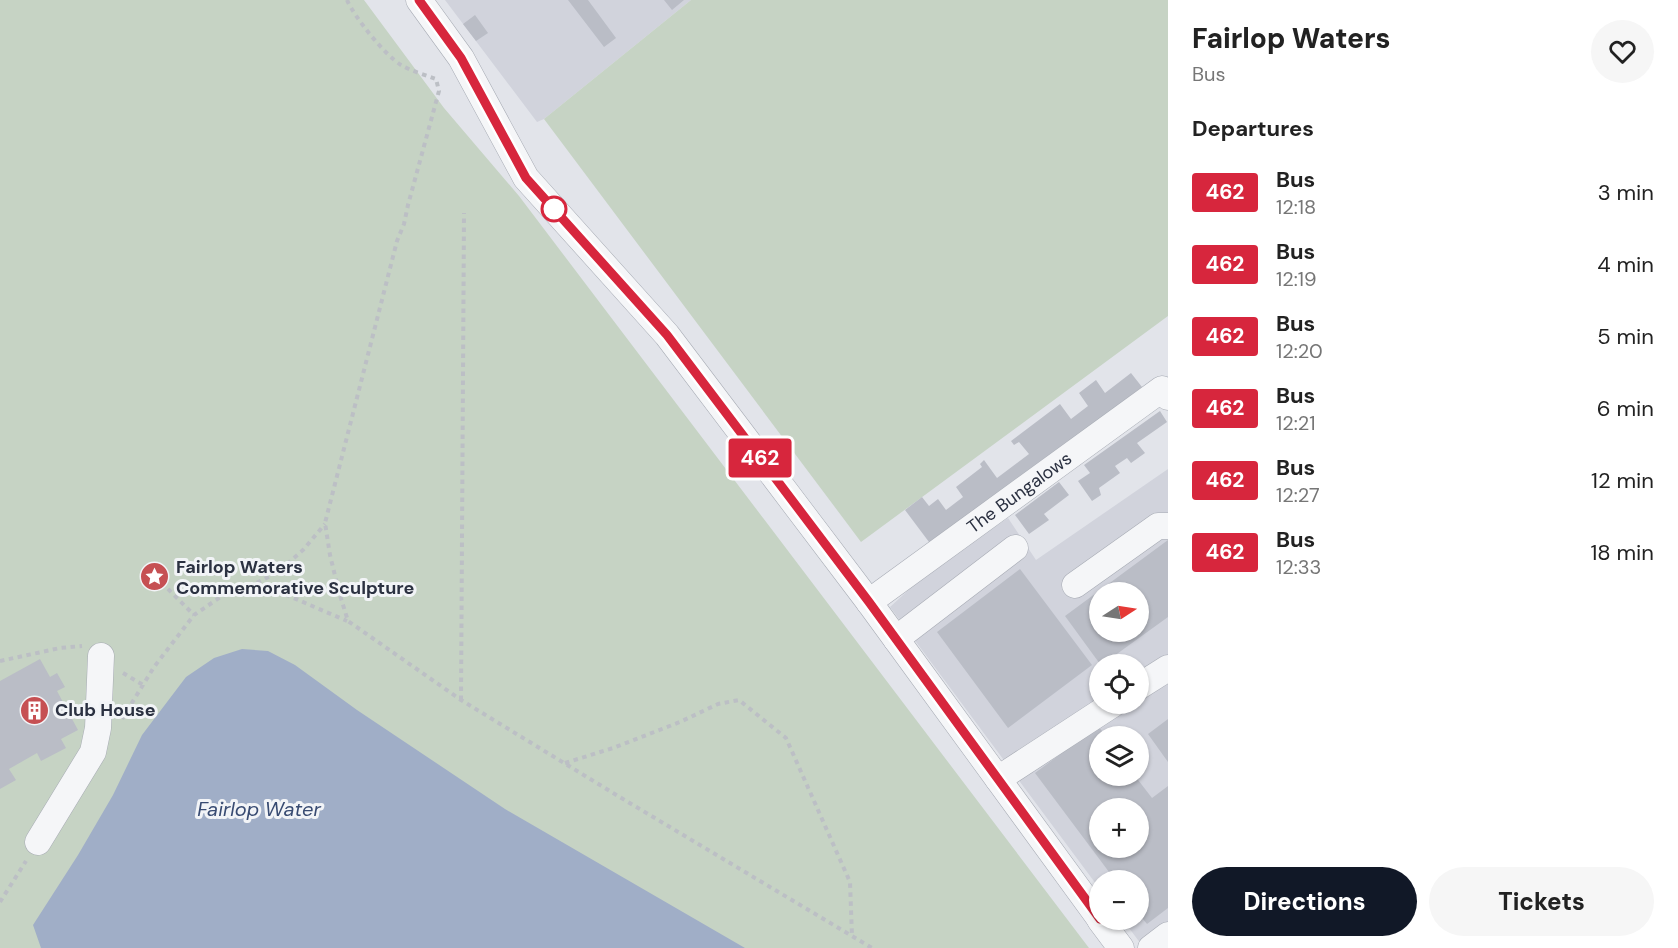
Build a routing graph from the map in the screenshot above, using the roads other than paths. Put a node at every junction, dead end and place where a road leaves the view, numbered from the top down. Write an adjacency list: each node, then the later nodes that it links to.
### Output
1 (419, 0): 6 (street)
2 (1168, 397): 6 (street, The Bungalows)
3 (1168, 525): 5 (street)
4 (1015, 548): 7 (street)
5 (1075, 585)
6 (869, 602): 7 (street)
7 (896, 639): 12 (street)
8 (96, 651): 13 (street)
9 (1168, 668): 10 (street)
10 (1149, 680)
11 (1098, 714): 12 (street)
12 (998, 779): 14 (street)
13 (33, 850)
14 (1089, 904)
15 (1108, 930): 17 (street)
16 (1168, 935): 18 (street)
17 (1120, 948)
18 (1151, 948)

